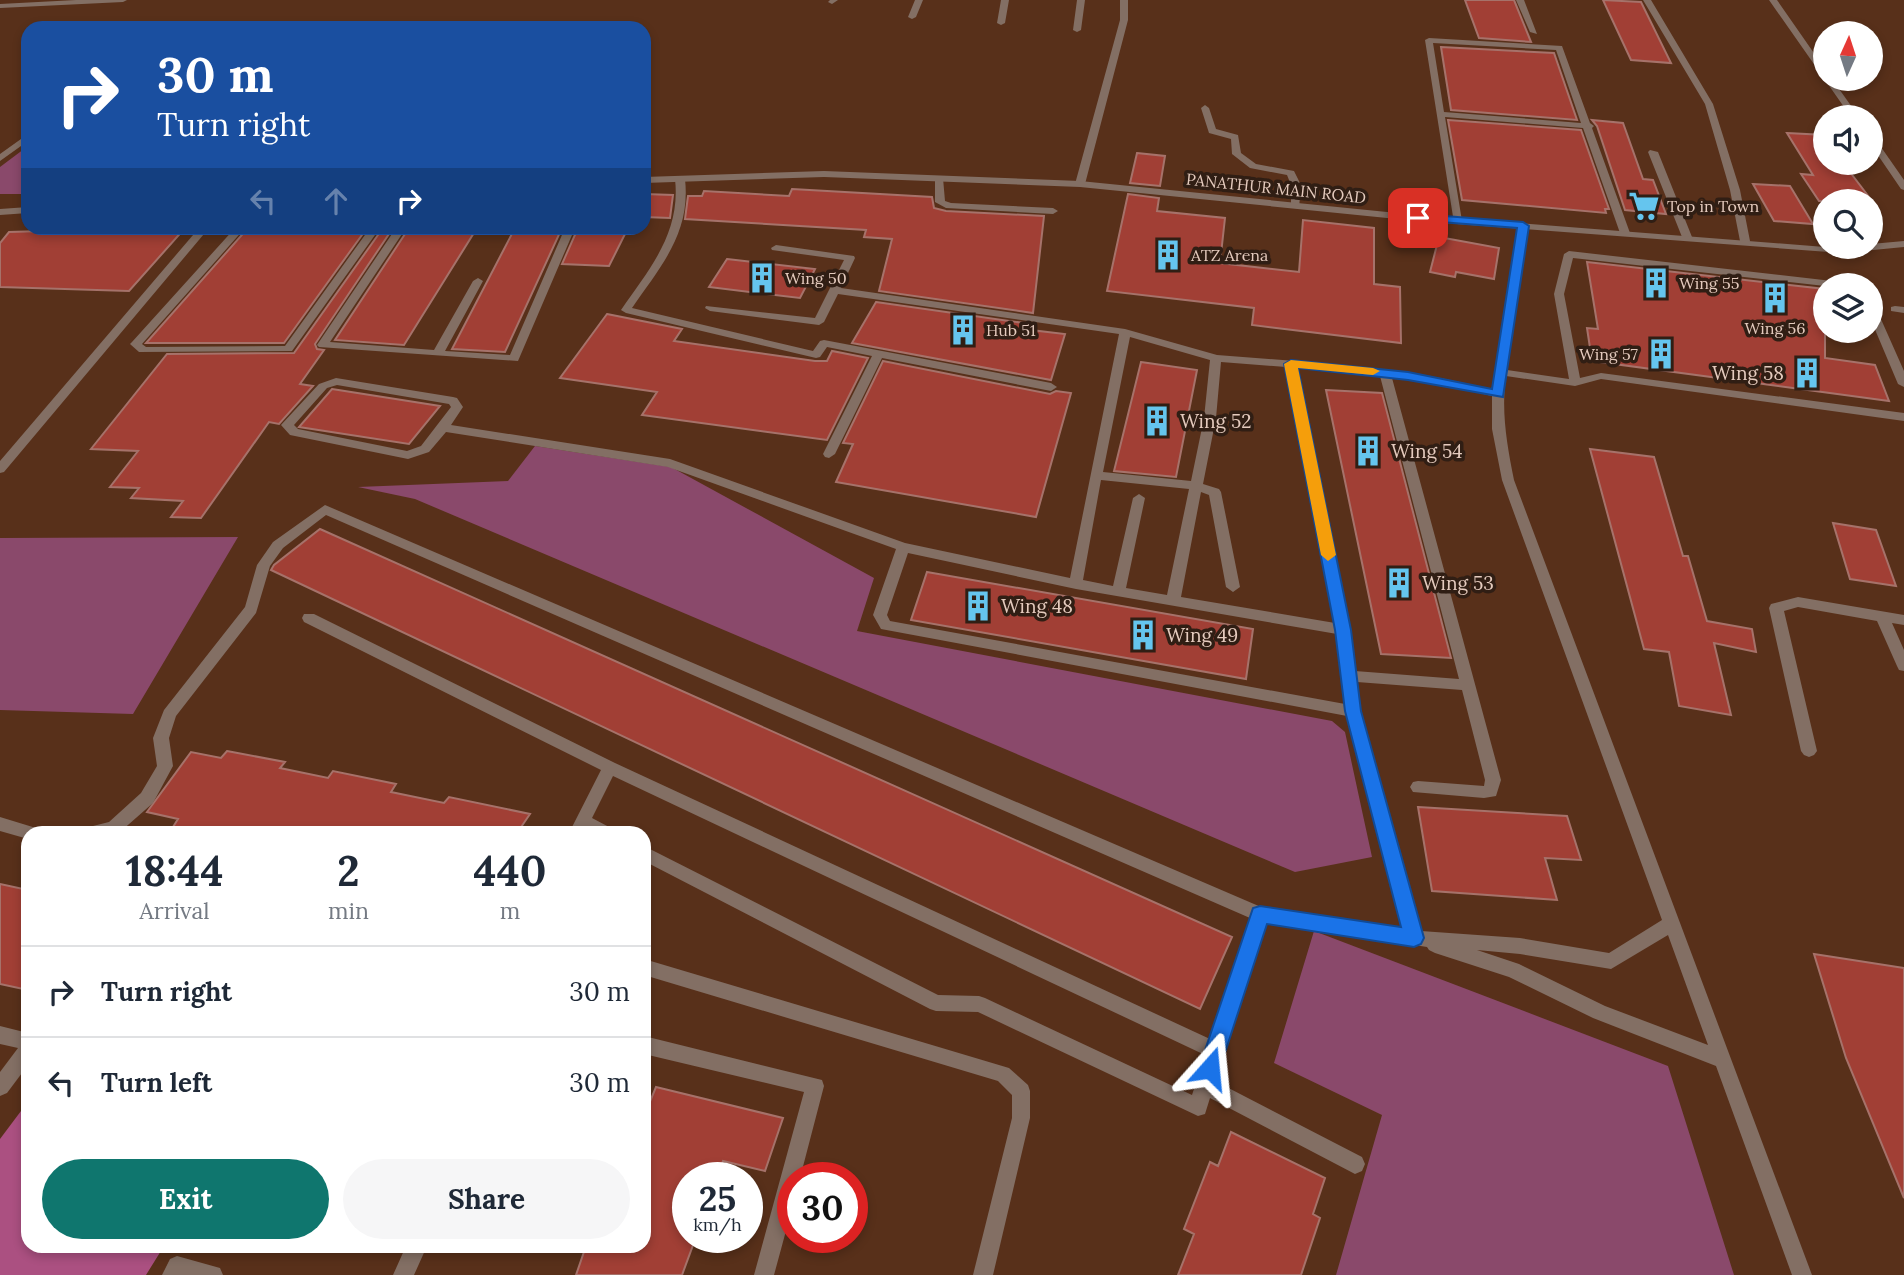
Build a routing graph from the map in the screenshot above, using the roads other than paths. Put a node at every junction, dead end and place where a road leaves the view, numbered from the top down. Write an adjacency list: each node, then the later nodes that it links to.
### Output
1 (123, 0): 9 (street)
2 (919, 0): 10 (street)
3 (1005, 0): 11 (street)
4 (1081, 0): 12 (street)
5 (1124, 0): 25 (street)
6 (1520, 0): 13 (street)
7 (1647, 0): 40 (street)
8 (1773, 0): 14 (street)
9 (0, 6)
10 (912, 17)
11 (1001, 23)
12 (1077, 30)
13 (1534, 32)
14 (1813, 57)
15 (1205, 108): 27 (street)
16 (1442, 114): 17 (street); 17 (street); 31 (street)
17 (1590, 126): 33 (street)
18 (21, 142): 21 (street)
19 (1653, 152): 39 (street)
20 (1883, 156): 26 (street)
21 (0, 158)
22 (938, 178): 23 (street, PANATHUR MAIN ROAD); 25 (street, PANATHUR MAIN ROAD); 29 (street)
23 (680, 179): 24 (street, PANATHUR MAIN ROAD); 50 (street)
24 (651, 180)
25 (1080, 184): 27 (street, PANATHUR MAIN ROAD)
26 (1904, 187)
27 (1296, 206): 31 (street, PANATHUR MAIN ROAD)
28 (21, 210): 30 (street)
29 (1053, 211)
30 (0, 212)
31 (1457, 221): 32 (street, PANATHUR MAIN ROAD)
32 (1523, 226): 33 (street, PANATHUR MAIN ROAD); 53 (street)
33 (1625, 233): 39 (street, PANATHUR MAIN ROAD)
34 (198, 235): 62 (street)
35 (234, 235): 36 (street)
36 (370, 235)
37 (396, 235): 49 (street)
38 (567, 235): 49 (street)
39 (1687, 237): 40 (street, PANATHUR MAIN ROAD)
40 (1745, 241): 41 (street, PANATHUR MAIN ROAD)
41 (1904, 244)
42 (776, 248): 45 (street)
43 (478, 281): 49 (street)
44 (1813, 282): 55 (street)
45 (835, 290): 46 (street); 47 (street)
46 (710, 309)
47 (1125, 332): 51 (street); 63 (street)
48 (1883, 336): 56 (street)
49 (438, 353)
50 (878, 355): 57 (street); 61 (street)
51 (1216, 358): 52 (street); 64 (street)
52 (1291, 364): 54 (street); 74 (street)
53 (1502, 372): 55 (street); 58 (street)
54 (1385, 373): 58 (street); 77 (street)
55 (1575, 383): 59 (street)
56 (1904, 384)
57 (1051, 387)
58 (1498, 394): 88 (street)
59 (1904, 416)
60 (443, 428): 60 (street); 66 (street)
61 (829, 454)
62 (0, 468)
63 (1096, 475): 64 (street); 67 (street)
64 (1196, 486): 68 (street); 70 (street)
65 (1139, 498): 69 (street)
66 (903, 547): 67 (street); 78 (street)
67 (1076, 584): 69 (street)
68 (1233, 587)
69 (1119, 591): 70 (street)
70 (1173, 601): 74 (street)
71 (1882, 617): 73 (street); 75 (street); 79 (street)
72 (309, 618): 80 (street)
73 (1904, 620)
74 (1343, 630): 76 (street)
75 (1904, 666)
76 (1347, 676): 77 (street); 78 (street)
77 (1468, 685): 81 (street)
78 (1353, 711): 89 (street)
79 (1809, 751)
80 (610, 767): 84 (street); 94 (street)
81 (1418, 787)
82 (0, 824): 85 (street)
83 (115, 826): 87 (street)
84 (580, 826)
85 (21, 830)
86 (651, 857): 97 (street)
87 (1260, 914): 89 (street); 94 (street)
88 (1673, 923): 89 (street); 96 (street)
89 (1414, 938): 96 (street)
90 (651, 969): 105 (street)
91 (0, 1035): 92 (street)
92 (21, 1040)
93 (651, 1047): 104 (street)
94 (1215, 1051): 97 (street)
95 (21, 1059): 98 (street)
96 (1723, 1060): 106 (street)
97 (1204, 1085): 99 (street)
98 (0, 1087)
99 (1355, 1164)
100 (414, 1253): 103 (street)
101 (172, 1275): 102 (street)
102 (213, 1275)
103 (403, 1275)
104 (764, 1275)
105 (983, 1275)
106 (1802, 1275)

